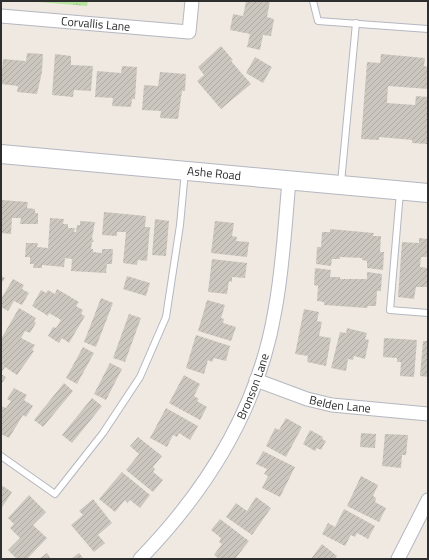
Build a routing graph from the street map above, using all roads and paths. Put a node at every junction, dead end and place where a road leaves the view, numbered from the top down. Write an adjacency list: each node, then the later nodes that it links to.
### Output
1 (192, 1): 3 (street, Corvallis Lane)
2 (313, 1): 4 (lane)
3 (1, 16)
4 (356, 23): 5 (lane); 9 (lane)
5 (428, 29)
6 (1, 154): 7 (street, Ashe Road)
7 (185, 169): 8 (street, Ashe Road); 15 (lane)
8 (289, 181): 9 (street, Ashe Road); 13 (street, Bronson Lane)
9 (340, 186): 10 (street, Ashe Road)
10 (400, 191): 11 (street, Ashe Road); 12 (lane)
11 (428, 193)
12 (428, 313)
13 (256, 380): 14 (street, Belden Lane); 17 (street, Bronson Lane)
14 (428, 414)
15 (1, 456)
16 (428, 500): 18 (street)
17 (140, 559)
18 (398, 559)

